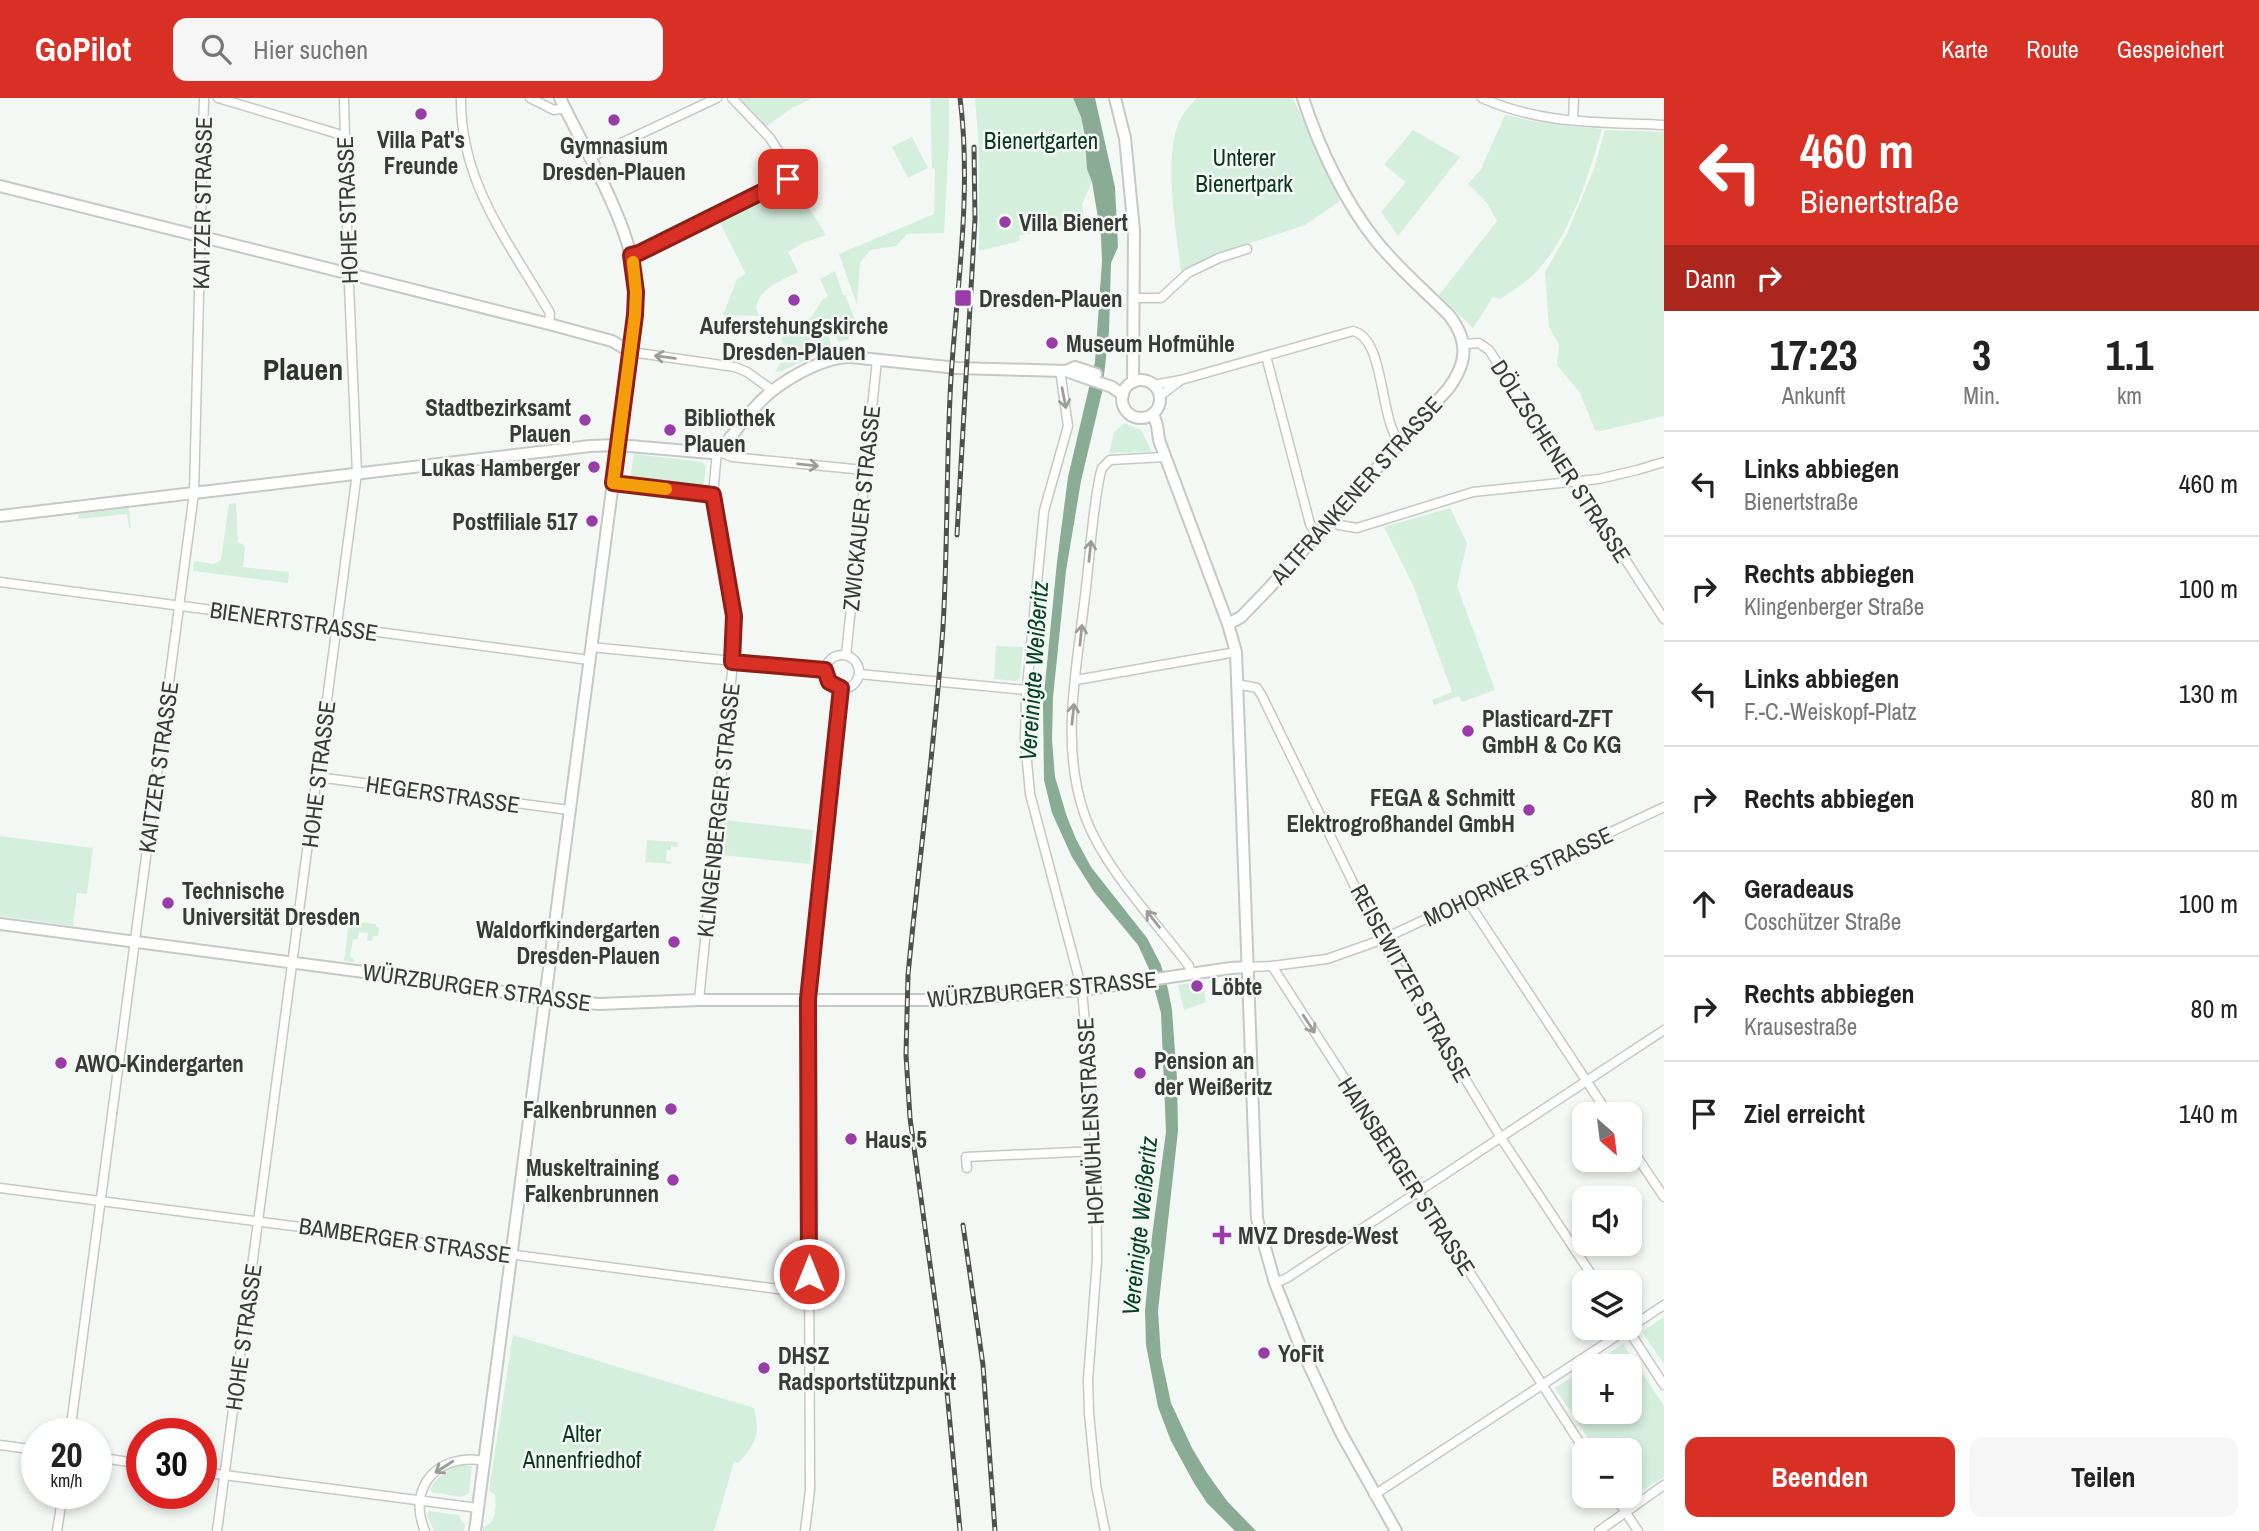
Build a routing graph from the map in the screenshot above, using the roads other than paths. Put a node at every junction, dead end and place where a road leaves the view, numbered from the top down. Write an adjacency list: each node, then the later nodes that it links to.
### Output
1 (204, 98): 18 (street, KAITZER STRASSE)
2 (218, 98): 15 (street)
3 (344, 98): 15 (street, HOHE STRASSE)
4 (461, 98): 23 (street)
5 (530, 98): 12 (street)
6 (717, 98): 16 (street)
7 (732, 98): 20 (street)
8 (1115, 98): 22 (street)
9 (1303, 98): 24 (street, DÖLZSCHENER STRASSE)
10 (1482, 98): 13 (street)
11 (1573, 98): 13 (street)
12 (562, 103): 16 (street)
13 (1573, 120): 14 (street)
14 (1664, 125)
15 (345, 135): 21 (street, HOHE STRASSE)
16 (589, 158): 20 (street)
17 (0, 186): 18 (street)
18 (201, 236): 21 (street); 43 (street, KAITZER STRASSE)
19 (1247, 249): 22 (street)
20 (631, 255): 25 (street)
21 (348, 273): 23 (street); 40 (street, HOHE STRASSE)
22 (1133, 299): 30 (street)
23 (549, 324): 25 (street)
24 (1465, 344): 34 (street, ALTFRANKENER STRASSE); 41 (street, DÖLZSCHENER STRASSE)
25 (631, 352): 31 (street, one-way to 25); 35 (street)
26 (1266, 356): 29 (street); 34 (street); 47 (street)
27 (877, 360): 28 (street); 31 (street); 39 (street, ZWICKAUER STRASSE)
28 (1063, 370): 30 (street); 63 (street, HOFMÜHLENSTRASSE, one-way to 63)
29 (1181, 380): 30 (street); 32 (street)
30 (1131, 386): 32 (street); 33 (street)
31 (772, 390): 36 (street)
32 (1160, 396): 33 (street)
33 (1148, 416): 37 (street)
34 (1400, 442): 46 (street, ALTFRANKENER STRASSE)
35 (618, 444): 36 (street); 40 (street); 42 (street)
36 (717, 451): 39 (street, one-way to 39); 44 (street, KLINGENBERGER STRASSE)
37 (1161, 458): 51 (street); 60 (street, one-way to 37)
38 (1664, 461): 41 (street)
39 (864, 470): 55 (street, ZWICKAUER STRASSE)
40 (357, 473): 43 (street); 52 (street, HOHE STRASSE)
41 (1573, 481): 46 (street); 50 (street, DÖLZSCHENER STRASSE)
42 (613, 483): 44 (street); 53 (street)
43 (194, 493): 45 (street); 49 (street, KAITZER STRASSE)
44 (713, 495): 57 (street, KLINGENBERGER STRASSE)
45 (0, 516)
46 (1331, 520): 47 (street, ALTFRANKENER STRASSE)
47 (1317, 534): 51 (street, ALTFRANKENER STRASSE)
48 (0, 582): 49 (street, BIENERTSTRASSE)
49 (179, 606): 52 (street, BIENERTSTRASSE); 70 (street, KAITZER STRASSE)
50 (1664, 619)
51 (1228, 624): 54 (street)
52 (337, 626): 56 (street, BIENERTSTRASSE); 64 (street, HOHE STRASSE)
53 (591, 647): 56 (street); 57 (street)
54 (1236, 652): 60 (street); 61 (street)
55 (846, 655): 58 (street); 59 (street)
56 (589, 660): 66 (street)
57 (732, 662): 58 (street); 78 (street, KLINGENBERGER STRASSE)
58 (825, 670): 62 (street)
59 (859, 674): 62 (street); 63 (street)
60 (1076, 680): 74 (street, one-way to 60)
61 (1237, 684): 69 (street, REISEWITZER STRASSE); 72 (street)
62 (841, 688): 77 (street)
63 (1027, 690): 75 (street, HOFMÜHLENSTRASSE)
64 (317, 777): 66 (street, HEGERSTRASSE); 71 (street, HOHE STRASSE)
65 (1664, 808): 67 (street, MOHORNER STRASSE)
66 (569, 810): 76 (street)
67 (1467, 900): 69 (street, MOHORNER STRASSE); 80 (street)
68 (0, 924): 70 (street, WÜRZBURGER STRASSE)
69 (1381, 940): 73 (street, MOHORNER STRASSE); 82 (street, REISEWITZER STRASSE)
70 (135, 942): 71 (street, WÜRZBURGER STRASSE); 89 (street, KAITZER STRASSE)
71 (293, 962): 76 (street, WÜRZBURGER STRASSE); 90 (street, HOHE STRASSE)
72 (1249, 967): 73 (street, MOHORNER STRASSE); 74 (street, WÜRZBURGER STRASSE); 93 (street)
73 (1272, 967): 87 (street, HAINSBERGER STRASSE, one-way to 87)
74 (1191, 974): 75 (street, WÜRZBURGER STRASSE)
75 (1082, 990): 77 (street, WÜRZBURGER STRASSE); 83 (street, HOFMÜHLENSTRASSE)
76 (545, 999): 78 (street, WÜRZBURGER STRASSE); 91 (street)
77 (808, 999): 78 (street, WÜRZBURGER STRASSE); 94 (street)
78 (699, 1000)
79 (1664, 1030): 80 (street)
80 (1587, 1081): 81 (street); 82 (street)
81 (1601, 1102)
82 (1501, 1138): 87 (street); 92 (street, REISEWITZER STRASSE)
83 (1096, 1151): 85 (street); 120 (street, HOFMÜHLENSTRASSE)
84 (1642, 1164): 88 (street)
85 (967, 1168)
86 (0, 1188): 89 (street, BAMBERGER STRASSE)
87 (1418, 1192): 93 (street); 99 (street, HAINSBERGER STRASSE)
88 (1664, 1197)
89 (100, 1200): 90 (street, BAMBERGER STRASSE); 101 (street, KAITZER STRASSE)
90 (259, 1221): 91 (street, BAMBERGER STRASSE); 107 (street, HOHE STRASSE)
91 (511, 1254): 94 (street, BAMBERGER STRASSE); 105 (street)
92 (1588, 1270)
93 (1275, 1283): 109 (street)
94 (809, 1293): 119 (street)
95 (1664, 1305): 96 (street)
96 (1642, 1319)
97 (1610, 1340): 99 (street)
98 (1636, 1340): 100 (street)
99 (1542, 1385): 102 (street, HAINSBERGER STRASSE); 109 (street)
100 (1664, 1385)
101 (72, 1418)
102 (1577, 1438)
103 (0, 1445): 104 (street)
104 (21, 1448)
105 (484, 1461): 110 (street, one-way to 110); 111 (street)
106 (217, 1474): 107 (street)
107 (225, 1475): 110 (street); 116 (street, HOHE STRASSE)
108 (1664, 1485): 114 (street)
109 (1374, 1495): 121 (street)
110 (421, 1501): 111 (street); 117 (street)
111 (478, 1508): 118 (street)
112 (1623, 1508): 114 (street)
113 (60, 1509): 115 (street)
114 (1625, 1511): 122 (street); 123 (street)
115 (57, 1531)
116 (217, 1531)
117 (425, 1531)
118 (475, 1531)
119 (805, 1531)
120 (1105, 1531)
121 (1396, 1531)
122 (1599, 1531)
123 (1638, 1531)

